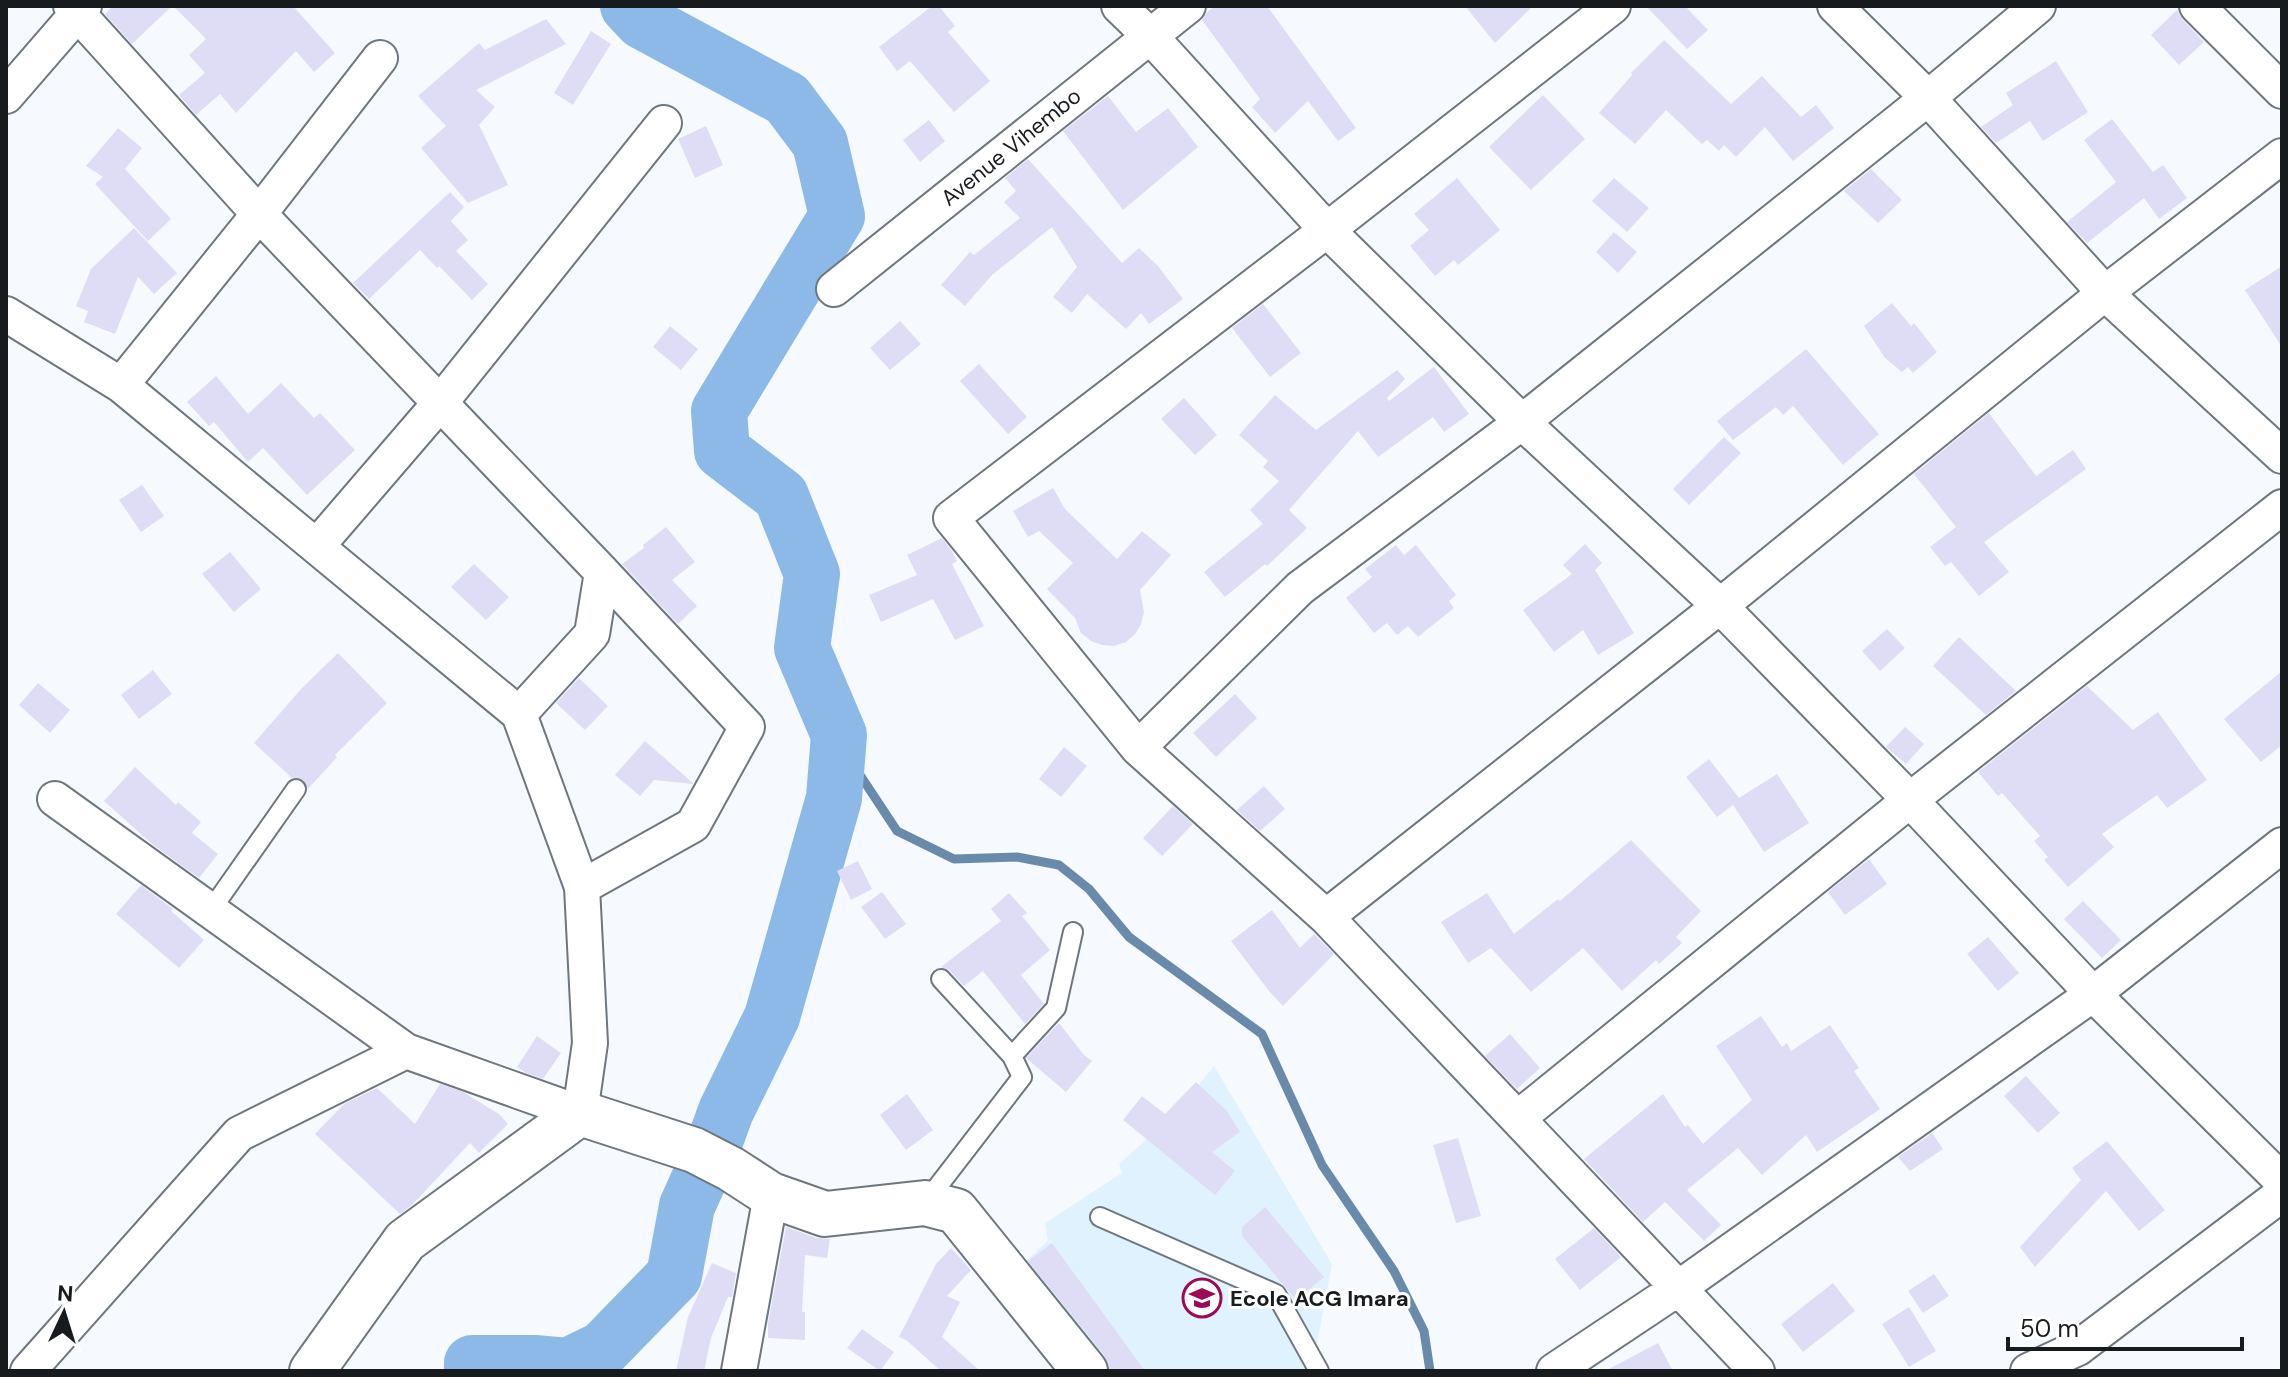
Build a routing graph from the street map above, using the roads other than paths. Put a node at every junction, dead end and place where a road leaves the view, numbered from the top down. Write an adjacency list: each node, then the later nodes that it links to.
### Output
1 (1119, 6): 8 (street)
2 (1188, 6): 8 (street, Avenue Vihembo)
3 (1613, 6): 16 (street)
4 (1835, 6): 12 (street)
5 (2038, 6): 12 (street)
6 (2197, 6): 10 (street)
7 (78, 8): 11 (street); 15 (street)
8 (1150, 36): 16 (street); 17 (street, Avenue Vihembo)
9 (380, 58): 15 (street)
10 (2282, 91)
11 (6, 96)
12 (1928, 98): 18 (street); 22 (street)
13 (664, 123): 21 (street)
14 (2282, 156): 18 (street)
15 (259, 214): 20 (street); 21 (street)
16 (1327, 230): 22 (street); 29 (street)
17 (834, 289)
18 (2105, 293): 23 (street); 27 (street)
19 (6, 314): 20 (street)
20 (121, 385): 25 (street)
21 (440, 403): 25 (street); 26 (street)
22 (1522, 422): 27 (street); 29 (street)
23 (2282, 456)
24 (2282, 507): 32 (street)
25 (317, 546): 28 (street)
26 (602, 572): 28 (street); 34 (street)
27 (1720, 606): 32 (street); 36 (street)
28 (519, 714): 34 (street)
29 (1138, 748): 36 (street)
30 (296, 789): 35 (lane)
31 (55, 799): 35 (street)
32 (1910, 800): 39 (street); 43 (street)
33 (2282, 845): 39 (street)
34 (582, 887): 42 (street)
35 (211, 910): 40 (street)
36 (1326, 917): 43 (street)
37 (1073, 932): 41 (lane)
38 (941, 979): 41 (lane)
39 (2093, 994): 44 (street); 49 (street)
40 (406, 1051): 42 (street); 50 (street)
41 (1012, 1056): 47 (lane)
42 (580, 1113): 46 (street); 51 (street)
43 (1518, 1118): 49 (street)
44 (2282, 1181)
45 (2282, 1194): 57 (street)
46 (771, 1195): 47 (street); 52 (street)
47 (925, 1203): 53 (street)
48 (1100, 1217): 54 (lane)
49 (1680, 1287): 55 (street); 56 (street)
50 (28, 1371)
51 (312, 1371)
52 (739, 1371)
53 (1085, 1371)
54 (1319, 1371)
55 (1554, 1371)
56 (1757, 1371)
57 (2028, 1371)

